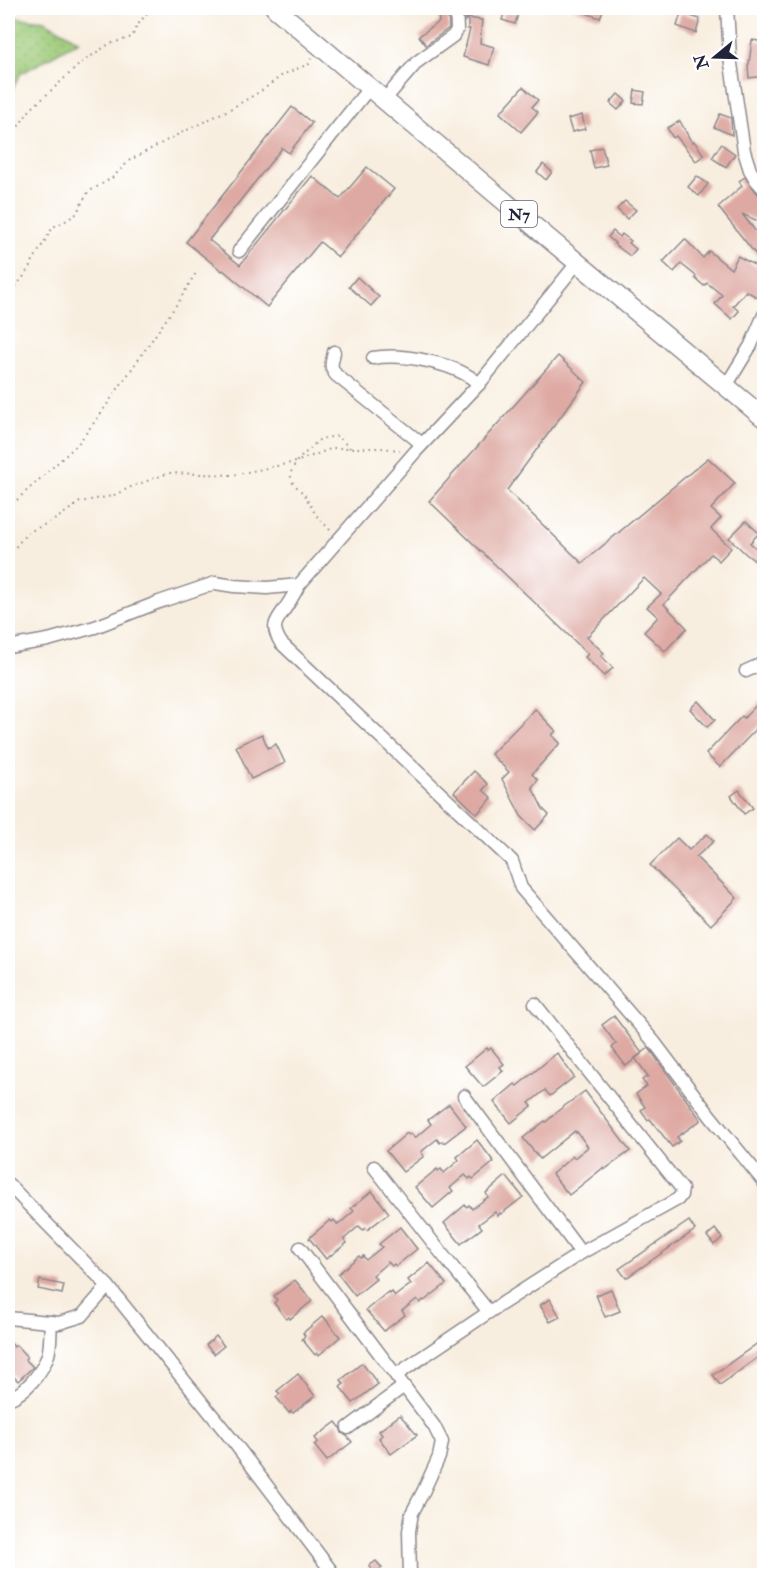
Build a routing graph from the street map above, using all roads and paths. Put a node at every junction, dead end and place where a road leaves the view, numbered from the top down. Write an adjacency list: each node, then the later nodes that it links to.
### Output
1 (151, 8): 8 (path)
2 (275, 8): 5 (highway, N7)
3 (456, 8): 7 (street)
4 (727, 8): 9 (street)
5 (319, 44): 6 (highway, N7); 13 (path)
6 (370, 87): 7 (highway, N7); 10 (street)
7 (385, 99): 11 (highway, N7)
8 (8, 141)
9 (765, 189)
10 (239, 251)
11 (578, 262): 17 (street); 18 (highway, N7)
12 (197, 270): 23 (path)
13 (8, 296)
14 (765, 315): 18 (street)
15 (334, 352): 20 (street)
16 (373, 358): 17 (street)
17 (479, 384): 20 (street)
18 (726, 386): 19 (highway, N7)
19 (765, 418)
20 (419, 448): 21 (path); 24 (street)
21 (352, 449): 22 (path); 22 (path)
22 (296, 462): 24 (path); 25 (path)
23 (8, 508)
24 (339, 539): 26 (street)
25 (8, 556)
26 (299, 585): 27 (street); 33 (street)
27 (8, 647)
28 (765, 663): 29 (street)
29 (747, 671)
30 (535, 1004): 36 (street)
31 (464, 1096): 36 (street)
32 (374, 1167): 38 (street)
33 (765, 1182)
34 (8, 1184): 37 (street)
35 (300, 1248): 41 (street)
36 (581, 1253): 38 (street)
37 (108, 1286): 40 (street); 45 (street)
38 (489, 1312): 41 (street)
39 (8, 1318): 40 (street)
40 (51, 1322): 43 (street)
41 (396, 1375): 42 (street)
42 (404, 1386): 44 (street); 46 (street)
43 (8, 1399)
44 (348, 1428)
45 (335, 1575)
46 (410, 1575)

